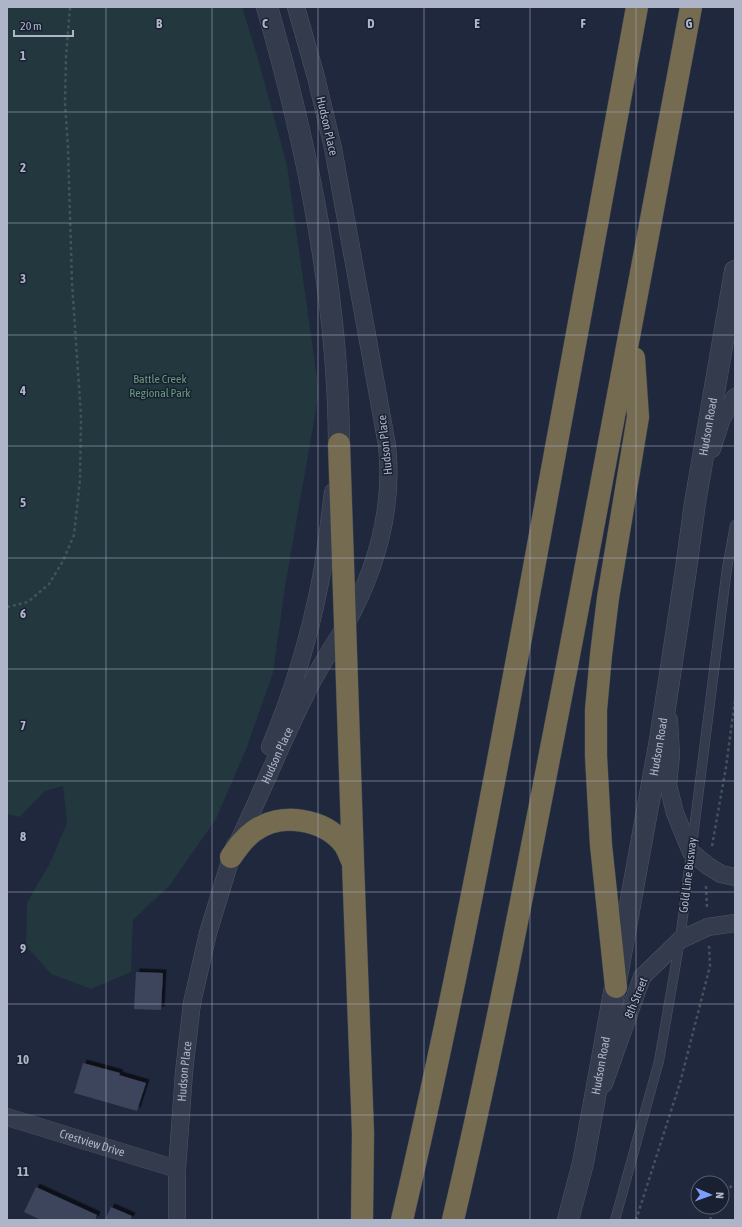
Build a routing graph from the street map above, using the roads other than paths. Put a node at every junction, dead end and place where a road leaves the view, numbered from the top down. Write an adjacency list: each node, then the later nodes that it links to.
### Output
1 (267, 7): 8 (street, Hudson Place)
2 (296, 7): 11 (street, Hudson Place)
3 (637, 7): 26 (highway)
4 (691, 7): 6 (highway)
5 (735, 271): 9 (street, Hudson Road)
6 (632, 327): 19 (highway); 23 (highway)
7 (735, 397): 9 (street)
8 (339, 444): 11 (highway); 14 (street, Hudson Place)
9 (695, 503): 12 (street, Hudson Road)
10 (735, 525): 13 (lane, Gold Line Busway)
11 (345, 626): 14 (street, Hudson Place); 15 (highway)
12 (668, 685): 13 (street); 19 (street, Hudson Road)
13 (691, 852): 16 (street); 18 (lane, Gold Line Busway)
14 (231, 857): 15 (highway); 22 (street, Hudson Place)
15 (353, 863): 25 (highway)
16 (735, 877)
17 (735, 923): 18 (street, 8th Street)
18 (680, 940): 21 (street, 8th Street); 28 (lane, Gold Line Busway)
19 (616, 986): 21 (street, Hudson Road)
20 (7, 1117): 22 (street, Crestview Drive)
21 (591, 1122): 27 (street, Hudson Road)
22 (177, 1169): 24 (street, Hudson Place)
23 (454, 1215)
24 (177, 1220)
25 (362, 1220)
26 (402, 1220)
27 (568, 1220)
28 (615, 1220)

